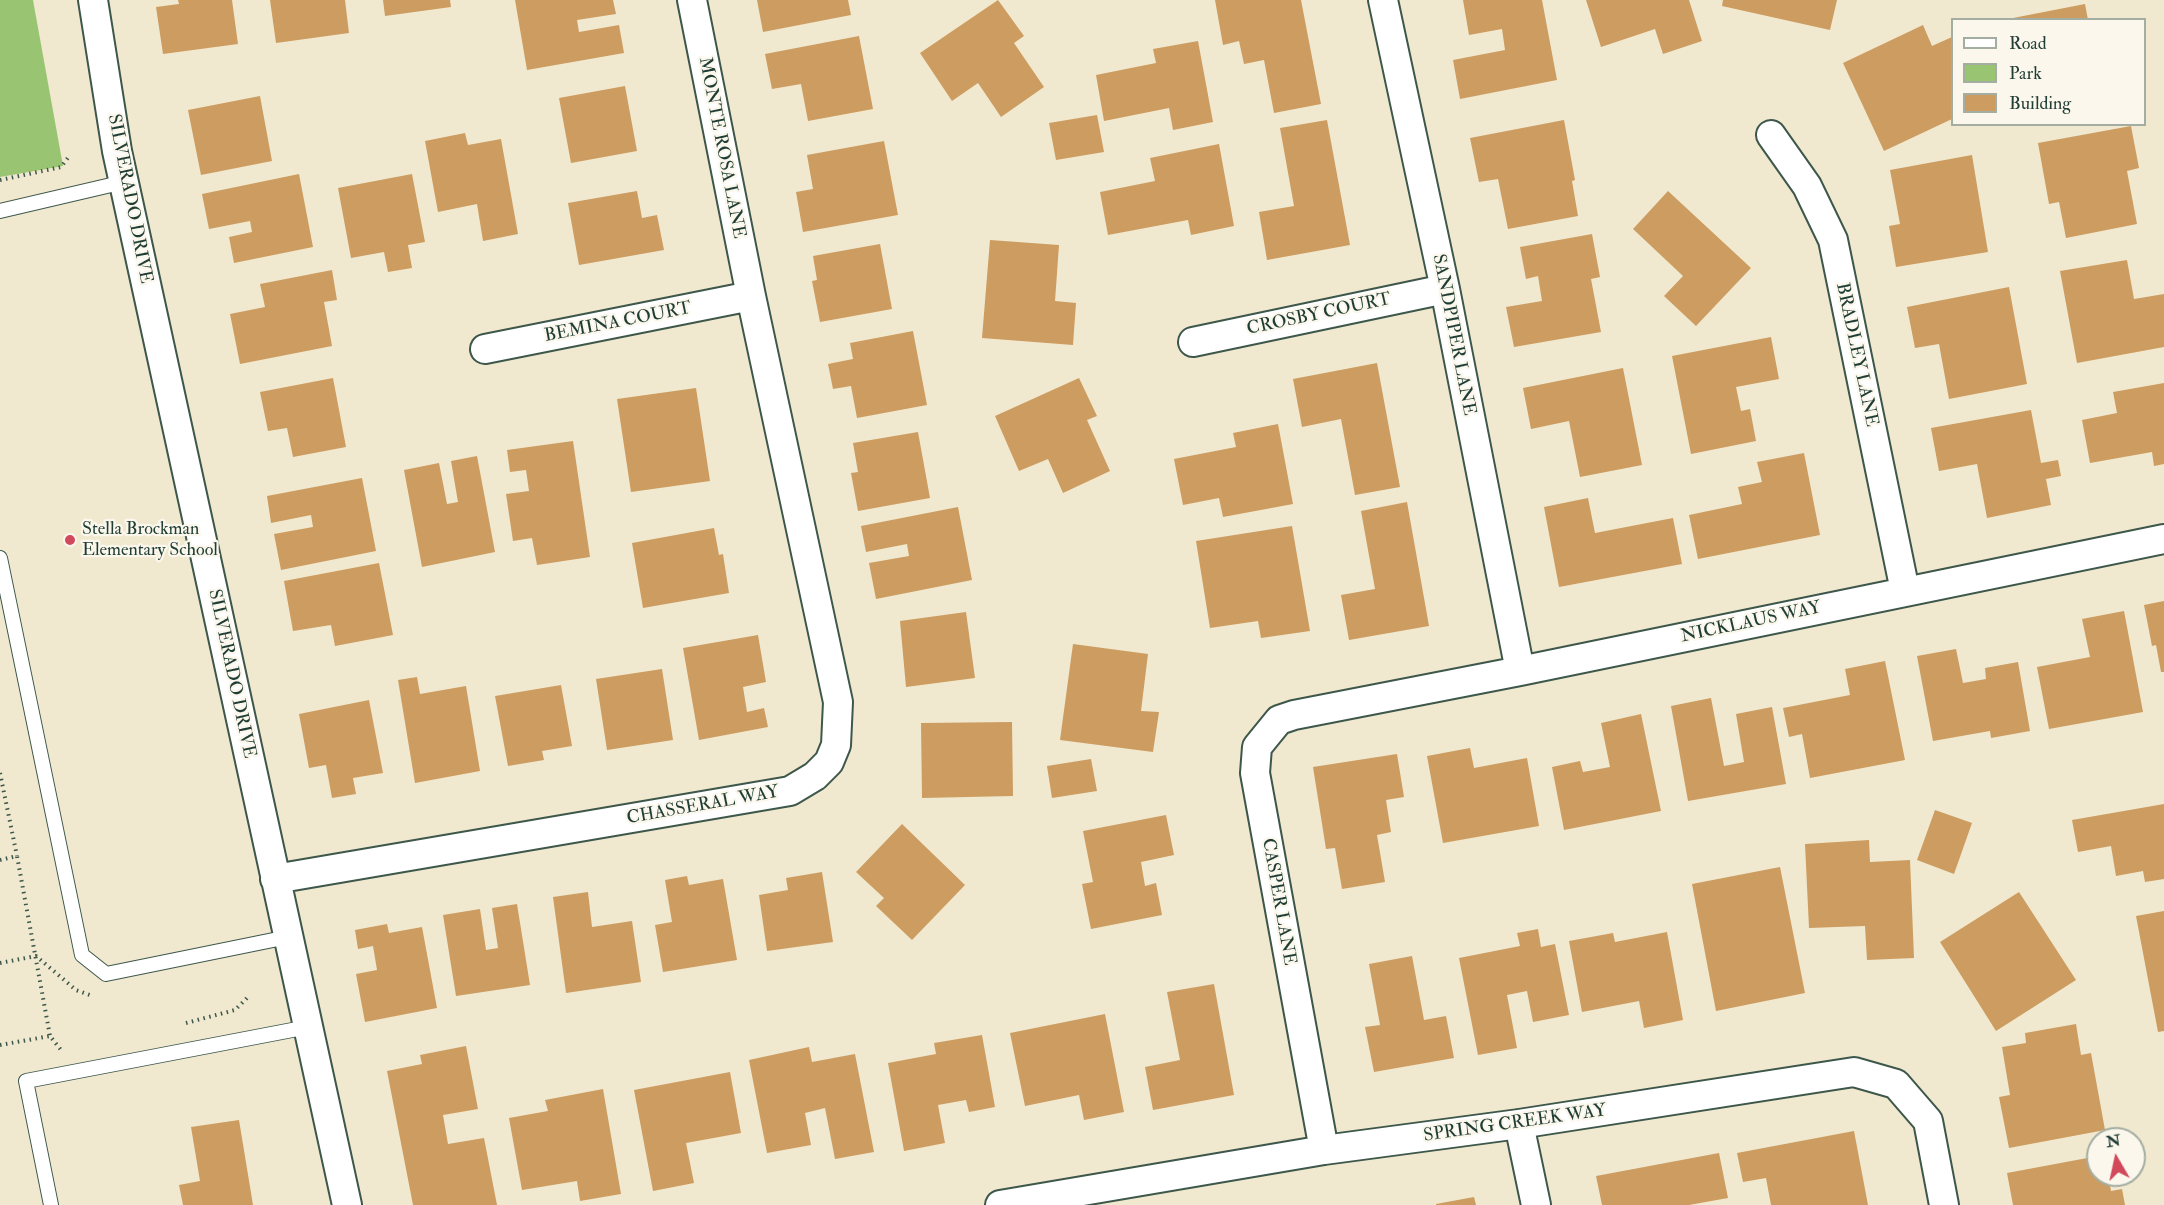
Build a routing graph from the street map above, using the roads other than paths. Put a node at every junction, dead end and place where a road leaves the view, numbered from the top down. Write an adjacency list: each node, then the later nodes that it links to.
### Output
1 (93, 0): 5 (street, SILVERADO DRIVE)
2 (692, 0): 8 (street, MONTE ROSA LANE)
3 (1383, 0): 7 (street, SANDPIPER LANE)
4 (1771, 135): 13 (street, BRADLEY LANE)
5 (124, 182): 6 (lane); 16 (street, SILVERADO DRIVE)
6 (0, 211)
7 (1445, 289): 9 (street, CROSBY COURT); 14 (street, SANDPIPER LANE)
8 (751, 296): 10 (street, BEMINA COURT); 16 (street, CHASSERAL WAY)
9 (1193, 342)
10 (485, 349)
11 (2164, 539): 13 (street, NICKLAUS WAY)
12 (0, 558): 17 (lane)
13 (1905, 591): 14 (street, NICKLAUS WAY)
14 (1520, 671): 15 (street, NICKLAUS WAY)
15 (1337, 706): 20 (street, CASPER LANE)
16 (275, 879): 17 (street, SILVERADO DRIVE)
17 (288, 937): 18 (street, SILVERADO DRIVE)
18 (308, 1027): 21 (lane); 22 (street, SILVERADO DRIVE)
19 (1520, 1124): 20 (street, SPRING CREEK WAY); 24 (street); 25 (street, SPRING CREEK WAY)
20 (1324, 1150): 23 (street, SPRING CREEK WAY)
21 (51, 1205)
22 (346, 1205)
23 (1000, 1205)
24 (1536, 1205)
25 (1944, 1205)

